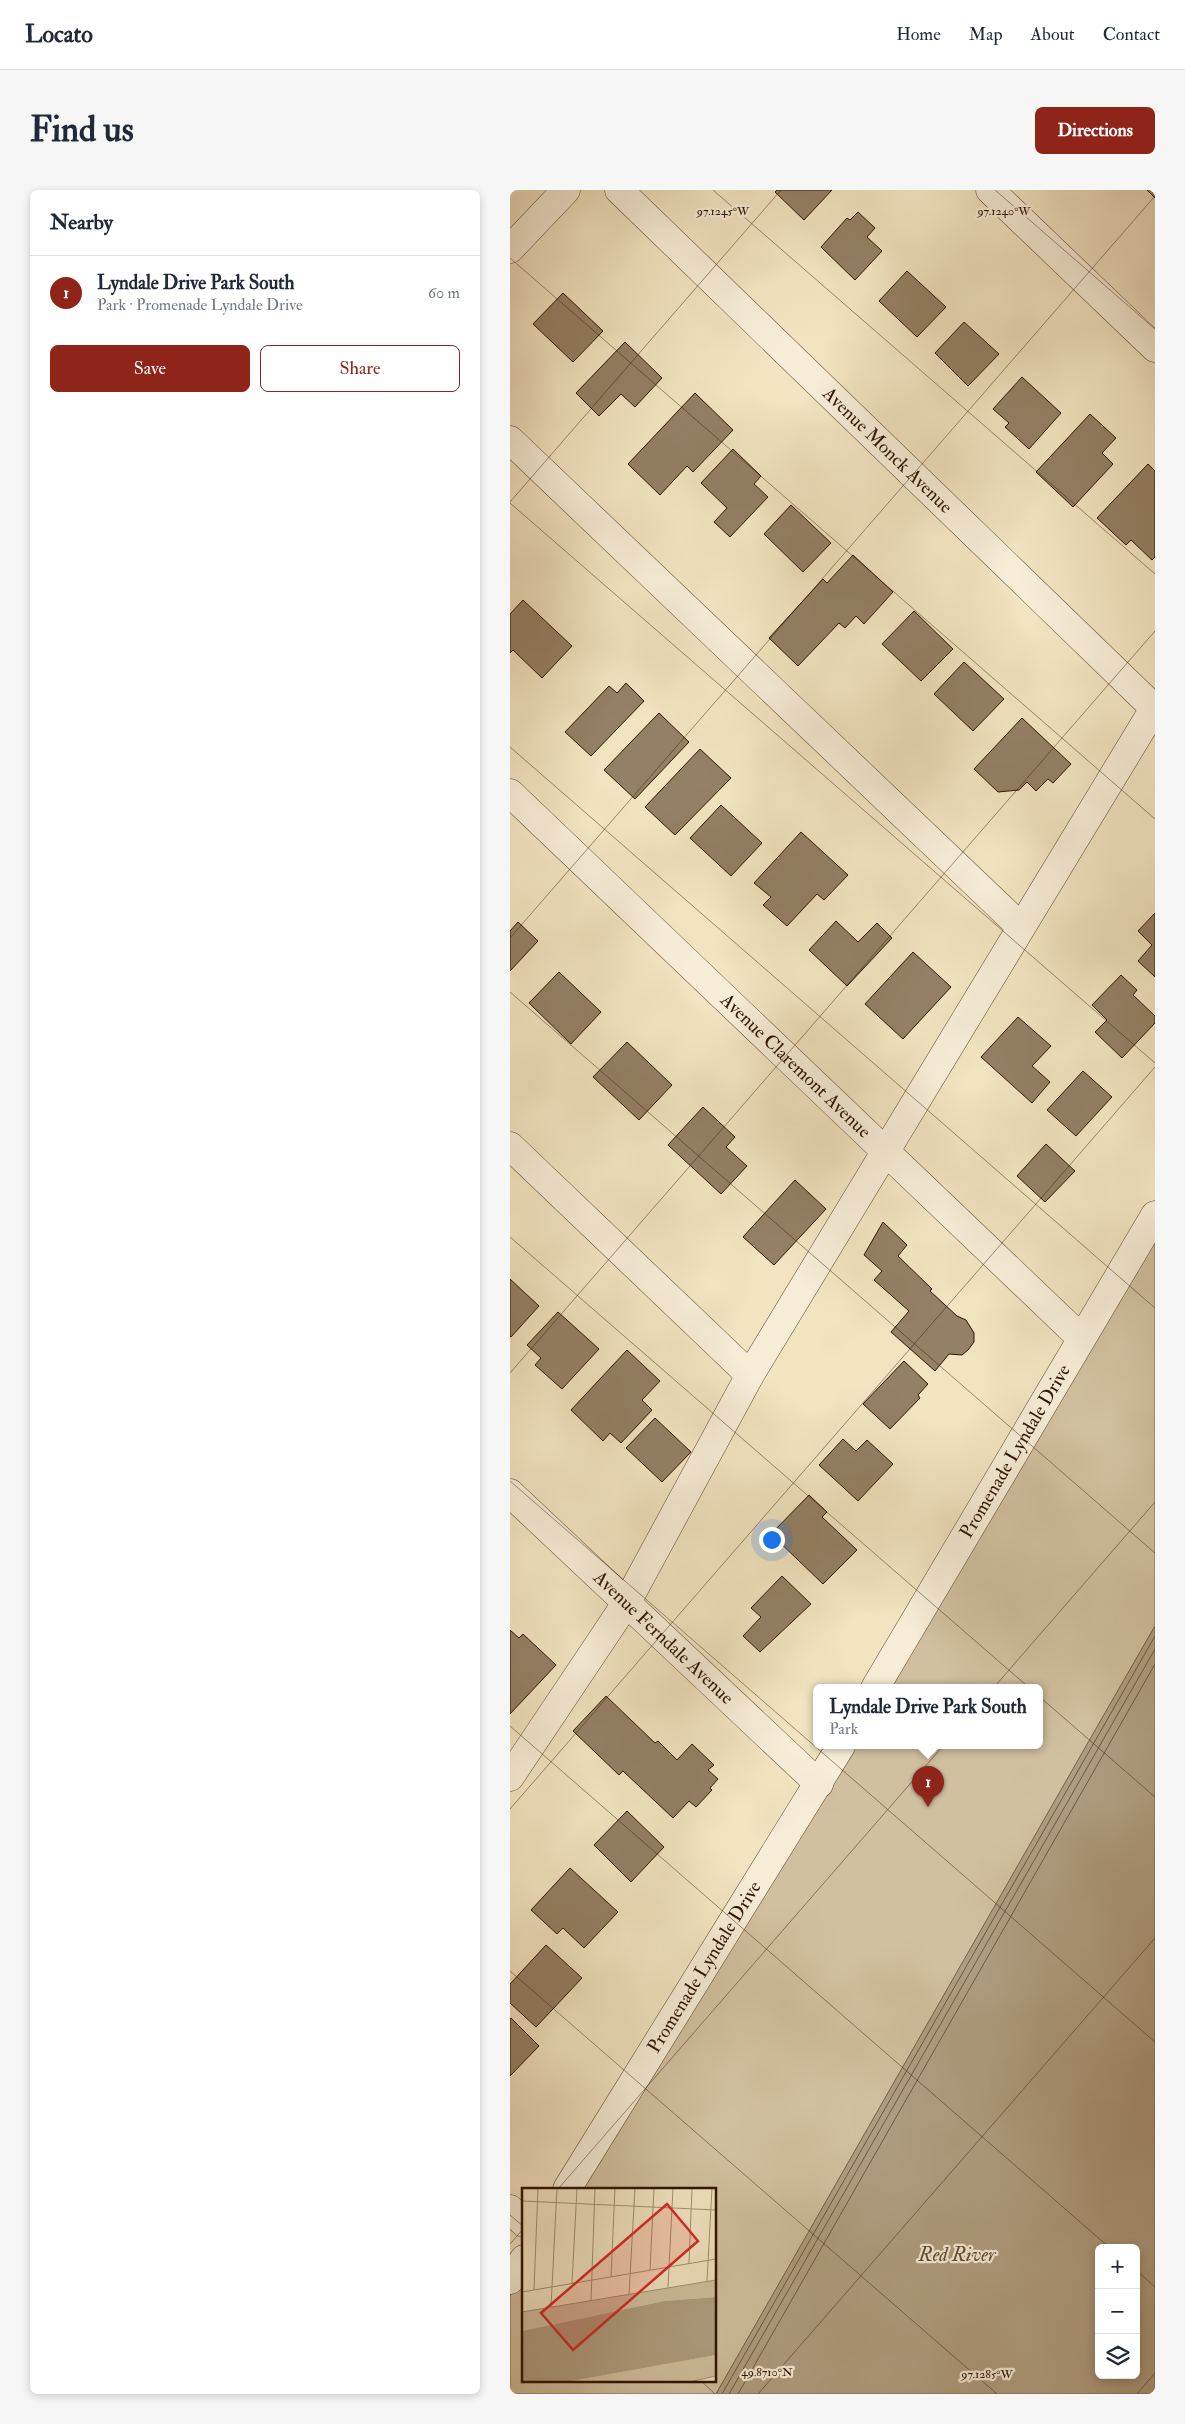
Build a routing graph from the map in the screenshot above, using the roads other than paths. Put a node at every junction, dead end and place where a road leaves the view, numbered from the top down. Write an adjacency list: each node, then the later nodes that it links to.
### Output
1 (566, 190): 4 (street)
2 (620, 190): 7 (street, Avenue Monck Avenue)
3 (990, 190): 5 (street)
4 (510, 249)
5 (1155, 348)
6 (510, 440): 9 (street)
7 (1155, 708): 9 (street)
8 (510, 793): 11 (street, Avenue Claremont Avenue)
9 (1021, 927): 11 (street)
10 (510, 1146): 14 (street)
11 (885, 1152): 13 (street, Avenue Claremont Avenue); 14 (street)
12 (1155, 1215): 13 (street, Promenade Lyndale Drive)
13 (1081, 1338): 17 (street, Promenade Lyndale Drive)
14 (750, 1375): 16 (street)
15 (510, 1493): 16 (street, Avenue Ferndale Avenue)
16 (628, 1602): 19 (street); 20 (street, Avenue Ferndale Avenue)
17 (877, 1684)
18 (839, 1749): 20 (street, Promenade Lyndale Drive)
19 (510, 1777)
20 (819, 1784): 21 (street, Promenade Lyndale Drive)
21 (568, 2188)
22 (510, 2209): 23 (street)
23 (522, 2220)
24 (522, 2262): 25 (street)
25 (510, 2280)

